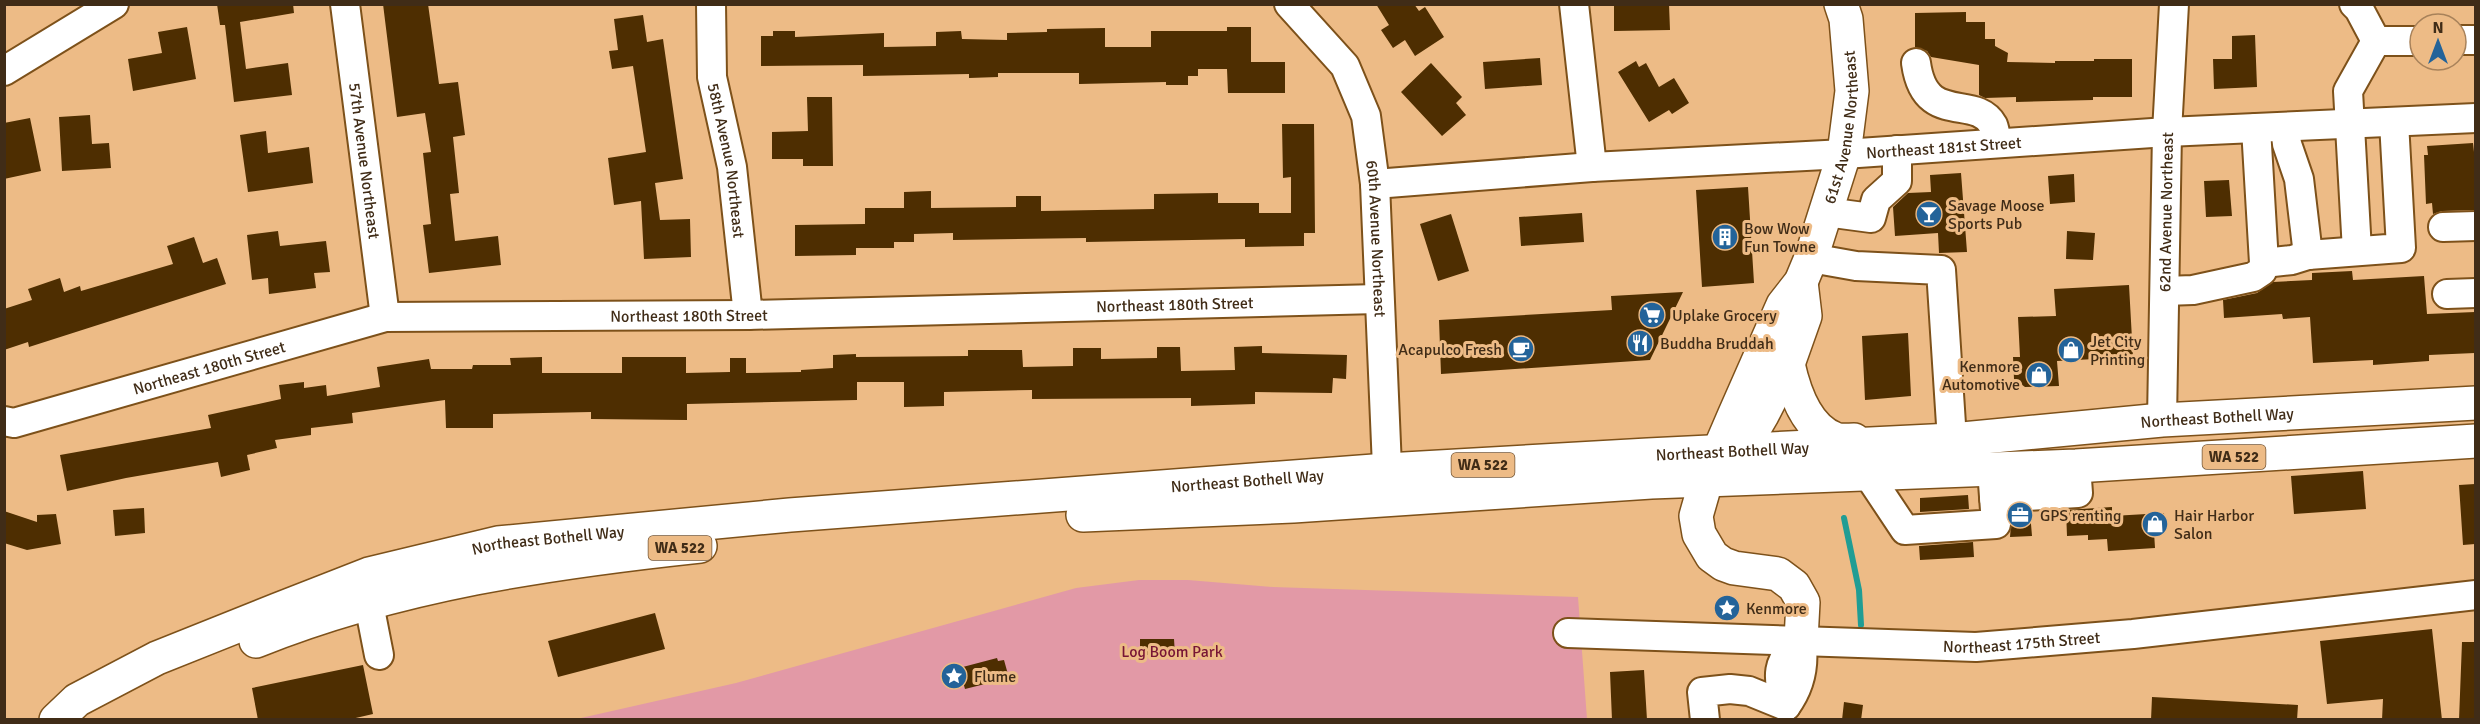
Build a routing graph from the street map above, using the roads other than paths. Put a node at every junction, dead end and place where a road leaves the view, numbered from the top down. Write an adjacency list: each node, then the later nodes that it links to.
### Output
1 (114, 4): 12 (street)
2 (345, 4): 36 (street, 57th Avenue Northeast)
3 (711, 4): 35 (street, 58th Avenue Northeast)
4 (1289, 4): 23 (street, 60th Avenue Northeast)
5 (1574, 4): 22 (street)
6 (1841, 4): 21 (main road, 61st Avenue Northeast)
7 (2174, 4): 18 (street, 62nd Avenue Northeast)
8 (2354, 4): 10 (street)
9 (2408, 40): 10 (street)
10 (2376, 41): 15 (street)
11 (1916, 63): 19 (street)
12 (4, 71)
13 (2475, 118): 14 (street, Northeast 181st Street)
14 (2394, 122): 15 (street, Northeast 181st Street); 27 (street)
15 (2349, 123): 16 (street, Northeast 181st Street); 27 (street)
16 (2285, 127): 17 (street, Northeast 181st Street); 28 (street)
17 (2256, 128): 18 (street, Northeast 181st Street); 29 (street)
18 (2168, 132): 19 (street, Northeast 181st Street); 31 (street, 62nd Avenue Northeast)
19 (1998, 143): 20 (street, Northeast 181st Street)
20 (1897, 150): 21 (street, Northeast 181st Street); 24 (street)
21 (1844, 154): 22 (street, Northeast 181st Street); 24 (main road, 61st Avenue Northeast)
22 (1592, 167): 23 (street, Northeast 181st Street)
23 (1375, 184): 34 (street, 60th Avenue Northeast)
24 (1826, 212): 30 (main road, 61st Avenue Northeast)
25 (2475, 225): 26 (street)
26 (2444, 227)
27 (2356, 251): 28 (street)
28 (2308, 255): 29 (street)
29 (2264, 263): 31 (street)
30 (1806, 270): 37 (main road, 61st Avenue Northeast); 41 (street); 44 (main road, 61st Avenue Northeast)
31 (2164, 291): 39 (street, 62nd Avenue Northeast)
32 (2475, 293): 33 (street)
33 (2447, 294)
34 (1378, 299): 35 (street, Northeast 180th Street); 47 (street, 60th Avenue Northeast)
35 (748, 315): 36 (street, Northeast 180th Street)
36 (385, 317): 40 (street, Northeast 180th Street)
37 (1788, 364): 43 (main road); 44 (main road, 61st Avenue Northeast)
38 (2475, 403): 39 (main road, Northeast Bothell Way / WA 522)
39 (2162, 420): 41 (main road, Northeast Bothell Way / WA 522)
40 (9, 422)
41 (1952, 440): 43 (main road, Northeast Bothell Way / WA 522)
42 (2475, 441): 46 (main road, Northeast Bothell Way / WA 522)
43 (1886, 443): 44 (main road, Northeast Bothell Way / WA 522)
44 (1720, 466): 45 (main road, Northeast Bothell Way / WA 522); 47 (main road, Northeast Bothell Way / WA 522); 51 (main road, 61st Avenue Northeast)
45 (1867, 473): 46 (main road, Northeast Bothell Way / WA 522); 46 (street)
46 (1993, 484)
47 (1388, 485): 49 (main road, Northeast Bothell Way / WA 522); 54 (main road, Northeast Bothell Way / WA 522)
48 (2475, 595): 51 (street, Northeast 175th Street)
49 (369, 604): 52 (street); 55 (main road, Northeast Bothell Way / WA 522)
50 (1568, 633): 51 (street, Northeast 175th Street)
51 (1801, 640): 53 (street)
52 (379, 655)
53 (1783, 715): 56 (street)
54 (56, 720)
55 (73, 720)
56 (1705, 720)

